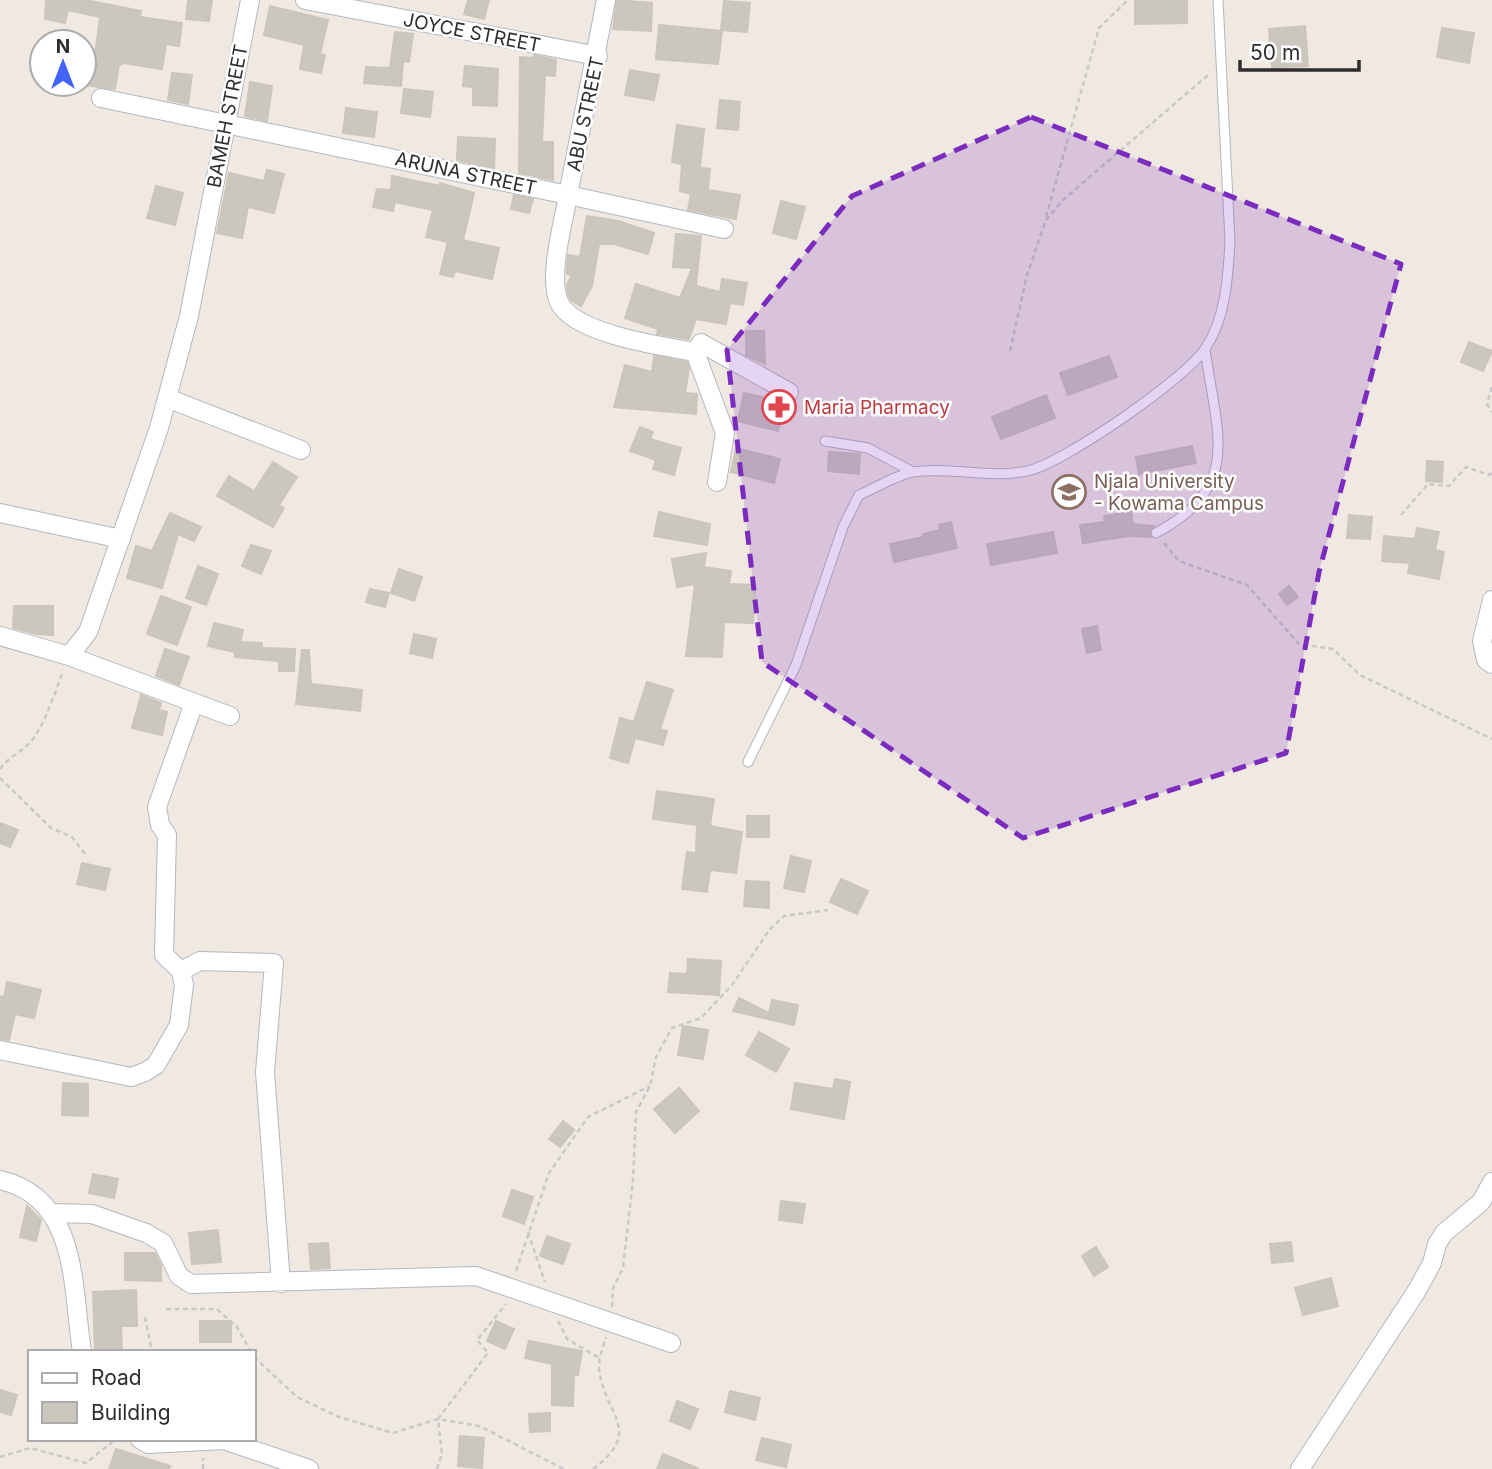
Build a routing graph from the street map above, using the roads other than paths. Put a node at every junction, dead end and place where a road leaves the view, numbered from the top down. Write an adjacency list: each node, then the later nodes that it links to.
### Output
1 (250, 0): 7 (street, BAMEH STREET)
2 (305, 0): 5 (street, JOYCE STREET)
3 (607, 0): 5 (street, ABU STREET)
4 (1218, 0): 11 (lane)
5 (598, 56): 8 (street, ABU STREET)
6 (101, 98): 7 (street, ARUNA STREET)
7 (226, 123): 8 (street, ARUNA STREET); 13 (street, BAMEH STREET)
8 (568, 195): 9 (street, ABU STREET); 10 (street)
9 (724, 229)
10 (698, 347): 12 (street); 17 (street)
11 (1205, 349): 16 (lane); 19 (lane)
12 (789, 392)
13 (167, 398): 15 (street); 20 (street, BAMEH STREET)
14 (825, 441): 16 (lane)
15 (301, 450)
16 (913, 472): 27 (lane)
17 (717, 482)
18 (0, 513): 20 (street)
19 (1156, 533)
20 (121, 539): 23 (street, BAMEH STREET)
21 (1492, 600): 24 (street)
22 (0, 636): 23 (street)
23 (69, 656): 25 (street)
24 (1492, 664)
25 (194, 703): 26 (street); 28 (street)
26 (230, 716)
27 (748, 762)
28 (181, 971): 29 (street); 33 (street)
29 (0, 1050)
30 (0, 1180): 32 (street)
31 (1492, 1182): 40 (street)
32 (53, 1213): 33 (street); 35 (street)
33 (281, 1283): 34 (street)
34 (671, 1343)
35 (82, 1350)
36 (143, 1441): 37 (street)
37 (204, 1441)
38 (226, 1441): 39 (street)
39 (309, 1469)
40 (1300, 1469)

